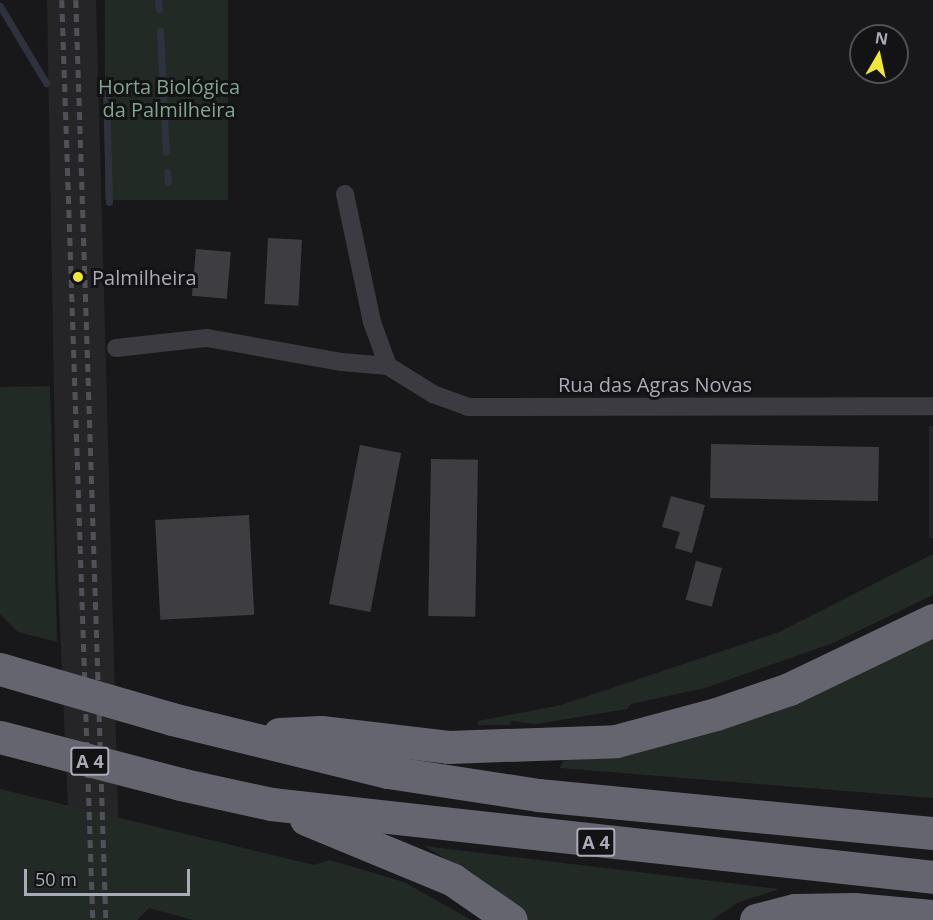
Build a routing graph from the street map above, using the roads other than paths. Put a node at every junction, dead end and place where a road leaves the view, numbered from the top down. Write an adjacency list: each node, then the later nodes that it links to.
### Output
1 (345, 194): 3 (street)
2 (116, 348): 3 (street, Rua das Agras Novas)
3 (388, 366): 4 (street, Rua das Agras Novas)
4 (933, 406)
5 (933, 620): 7 (highway)
6 (0, 669): 7 (highway, A 4, bridge)
7 (241, 735): 10 (highway, A 4)
8 (0, 737): 9 (highway, A 4, bridge)
9 (271, 804): 11 (highway, A 4); 13 (highway)
10 (929, 832)
11 (927, 877)
12 (925, 915): 14 (highway)
13 (511, 920)
14 (756, 920)

